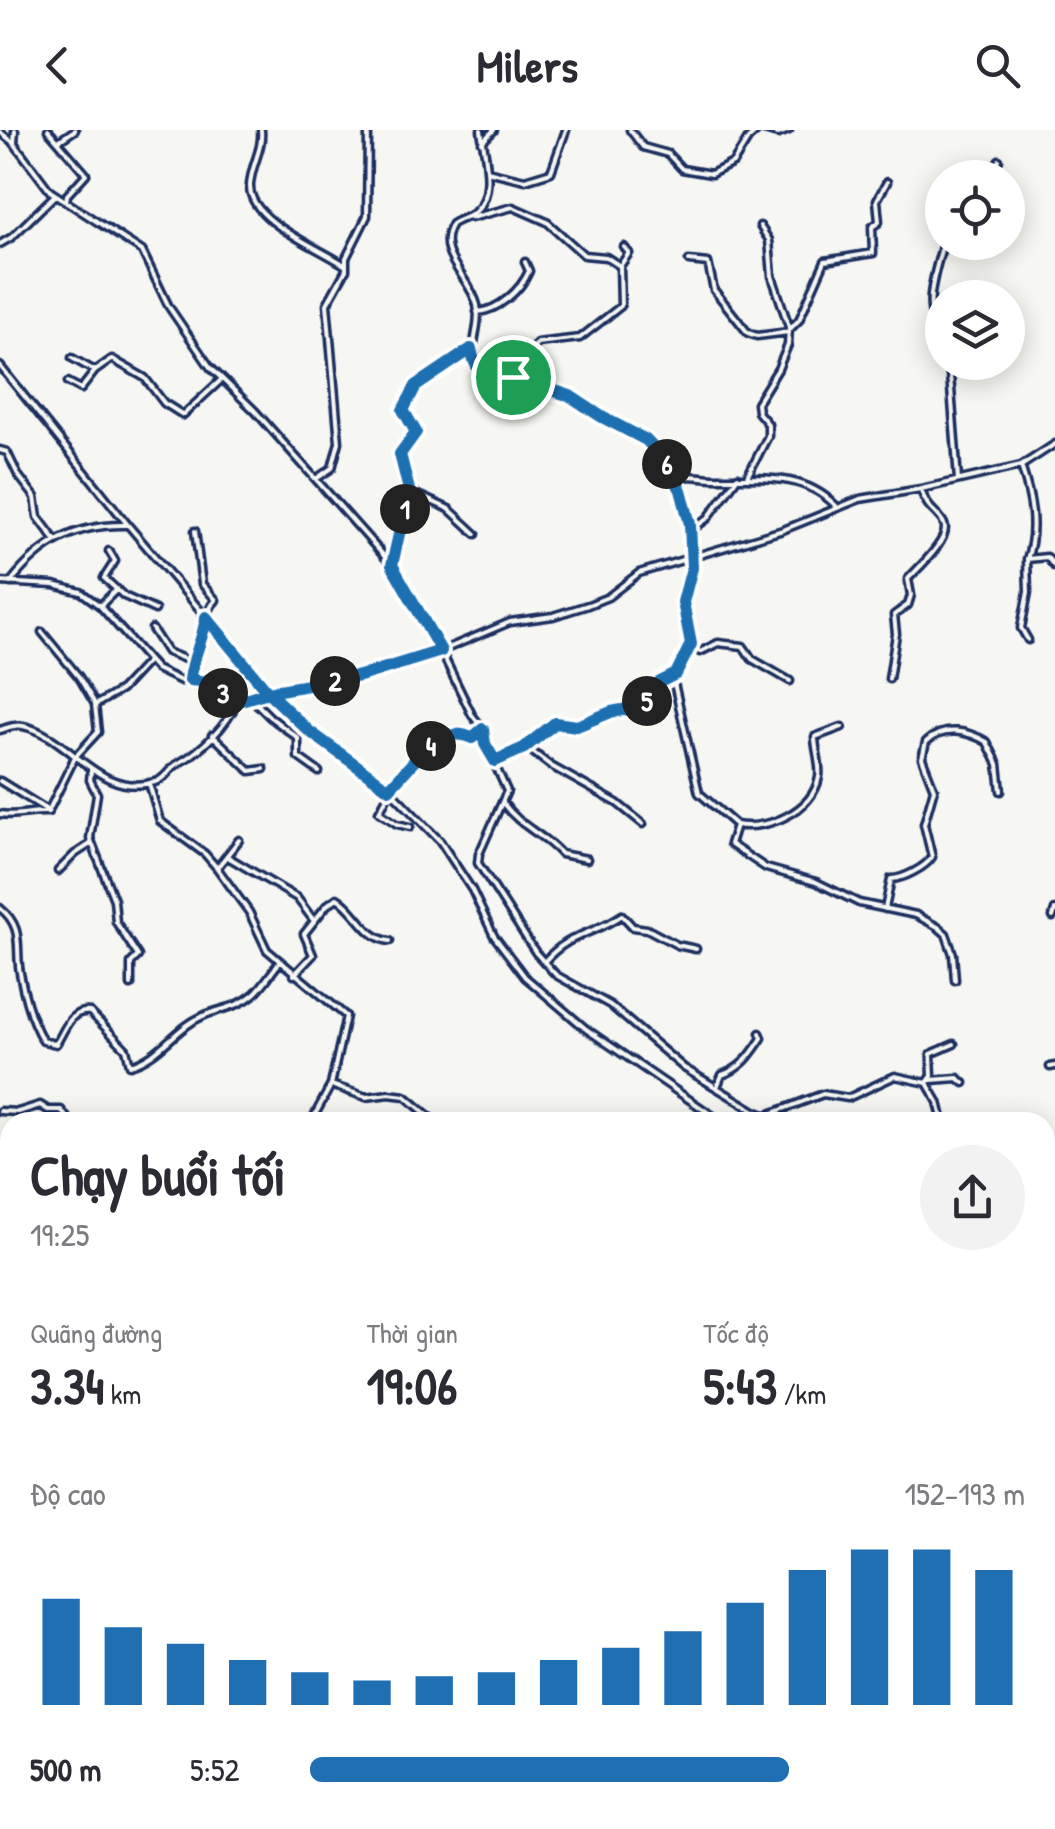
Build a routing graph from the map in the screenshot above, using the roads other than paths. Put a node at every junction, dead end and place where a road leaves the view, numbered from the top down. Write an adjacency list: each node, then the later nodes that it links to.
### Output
1 (15, 130): 15 (street)
2 (48, 130): 13 (street)
3 (75, 130): 13 (street)
4 (261, 130): 26 (street)
5 (368, 130): 26 (street)
6 (481, 130): 14 (street)
7 (494, 130): 14 (street)
8 (566, 130): 16 (street)
9 (630, 130): 10 (street)
10 (761, 130): 11 (street)
11 (789, 130)
12 (0, 132): 15 (street)
13 (60, 140): 19 (street)
14 (482, 142): 16 (street)
15 (14, 143): 18 (street)
16 (487, 171): 20 (street)
17 (887, 182): 29 (street)
18 (56, 195): 19 (street); 22 (street)
19 (66, 202): 35 (street)
20 (466, 218): 27 (street); 28 (street)
21 (760, 226): 29 (street)
22 (0, 244)
23 (624, 247): 27 (street)
24 (688, 261): 29 (street)
25 (525, 262): 28 (street)
26 (346, 266): 43 (street)
27 (620, 266): 34 (street)
28 (477, 312): 30 (street)
29 (789, 331): 42 (street)
30 (471, 349): 34 (street); 46 (street)
31 (72, 358): 33 (street)
32 (0, 366): 49 (street)
33 (95, 371): 35 (street); 37 (street)
34 (513, 377): 44 (street)
35 (222, 380): 43 (street)
36 (951, 380): 45 (street)
37 (68, 382)
38 (1055, 444): 40 (street)
39 (0, 450): 53 (street)
40 (1021, 466): 45 (street); 56 (street)
41 (738, 477): 42 (street); 44 (street); 51 (street)
42 (747, 477): 48 (street)
43 (316, 480): 57 (street)
44 (676, 480): 51 (street)
45 (958, 480): 47 (street)
46 (409, 490): 52 (street); 57 (street)
47 (921, 490): 48 (street); 73 (street)
48 (838, 507): 55 (street)
49 (128, 525): 53 (street); 64 (street)
50 (195, 531): 64 (street)
51 (689, 532): 55 (street)
52 (476, 534)
53 (56, 541): 60 (street)
54 (109, 551): 61 (street)
55 (690, 558): 68 (street); 69 (street)
56 (1027, 559): 58 (street); 67 (street)
57 (392, 565): 69 (street)
58 (1055, 567)
59 (0, 582): 60 (street)
60 (10, 583): 62 (street)
61 (117, 589): 62 (street); 63 (street)
62 (100, 606): 70 (street)
63 (155, 610)
64 (206, 617): 71 (street); 76 (street)
65 (152, 629): 71 (street)
66 (42, 632): 79 (street)
67 (1028, 640)
68 (690, 646): 72 (street); 75 (street)
69 (441, 651): 76 (street); 81 (street)
70 (147, 662): 74 (street); 79 (street)
71 (192, 662): 74 (street)
72 (673, 677): 84 (street); 98 (street)
73 (889, 679)
74 (190, 680): 78 (street)
75 (790, 681)
76 (268, 692): 77 (street); 92 (street)
77 (250, 697): 78 (street); 89 (street)
78 (237, 702): 83 (street)
79 (95, 705): 85 (street)
80 (842, 727): 98 (street)
81 (483, 729): 86 (street); 92 (street)
82 (0, 730): 85 (street)
83 (212, 736): 88 (street); 91 (street)
84 (526, 747): 86 (street); 97 (street)
85 (75, 756): 87 (street); 95 (street)
86 (495, 761): 94 (street)
87 (91, 770): 91 (street); 101 (street)
88 (264, 770)
89 (319, 772)
90 (0, 781): 95 (street)
91 (149, 783): 104 (street)
92 (389, 789): 99 (street); 126 (street)
93 (1000, 791): 107 (street)
94 (503, 802): 103 (street); 112 (street)
95 (48, 811): 96 (street)
96 (0, 814)
97 (643, 824)
98 (736, 824): 107 (street)
99 (410, 827)
100 (239, 840): 102 (street)
101 (92, 843): 105 (street); 115 (street)
102 (228, 857): 104 (street); 108 (street)
103 (587, 859)
104 (218, 868): 111 (street)
105 (58, 871)
106 (0, 908): 111 (street)
107 (885, 909): 114 (street)
108 (314, 921): 109 (street); 113 (street)
109 (390, 941)
110 (696, 949): 112 (street)
111 (280, 962): 113 (street)
112 (544, 962): 121 (street)
113 (294, 975): 120 (street)
114 (955, 980)
115 (131, 984)
116 (760, 1033): 121 (street)
117 (954, 1044): 118 (street)
118 (929, 1081): 119 (street); 128 (street); 129 (street)
119 (964, 1083)
120 (331, 1085): 124 (street); 125 (street)
121 (717, 1087): 127 (street)
122 (17, 1112): 123 (street)
123 (62, 1112)
124 (316, 1112)
125 (424, 1112)
126 (708, 1112)
127 (758, 1112)
128 (776, 1112)
129 (940, 1112)

